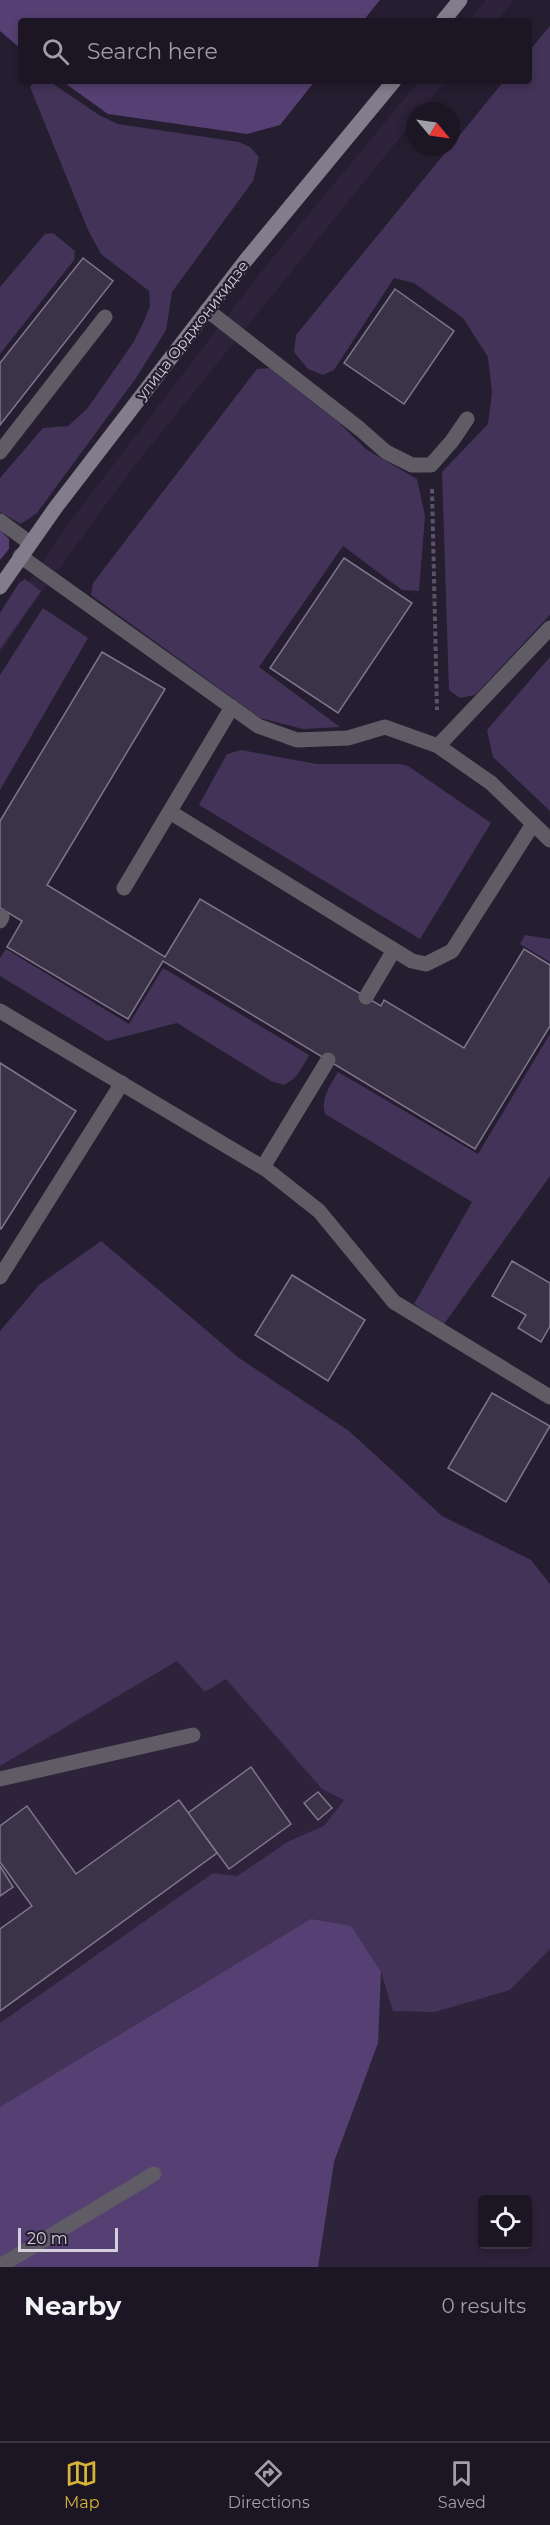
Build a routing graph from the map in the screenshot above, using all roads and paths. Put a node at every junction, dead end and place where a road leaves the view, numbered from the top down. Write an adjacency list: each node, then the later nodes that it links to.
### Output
1 (460, 0): 2 (main road)
2 (445, 18)
3 (392, 84): 4 (main road, улица Орджоникидзе)
4 (207, 310): 8 (street); 10 (main road, улица Орджоникидзе)
5 (105, 317): 7 (street)
6 (467, 419): 8 (street)
7 (0, 452)
8 (431, 465): 15 (path)
9 (0, 520): 10 (street)
10 (30, 543): 11 (main road, улица Орджоникидзе)
11 (20, 556): 12 (main road, улица Орджоникидзе); 14 (street)
12 (0, 586)
13 (550, 628): 15 (street)
14 (232, 707): 15 (street); 16 (street)
15 (438, 746): 17 (street)
16 (170, 812): 19 (street); 20 (street)
17 (533, 824): 18 (street); 20 (street)
18 (550, 840)
19 (124, 888)
20 (394, 950): 21 (street)
21 (366, 997)
22 (0, 1011): 24 (street)
23 (328, 1060): 25 (street)
24 (122, 1083): 25 (street); 26 (street)
25 (263, 1167): 27 (street)
26 (0, 1277)
27 (550, 1397)
28 (193, 1736): 29 (street)
29 (0, 1779)
30 (154, 2174): 31 (street)
31 (0, 2266)

